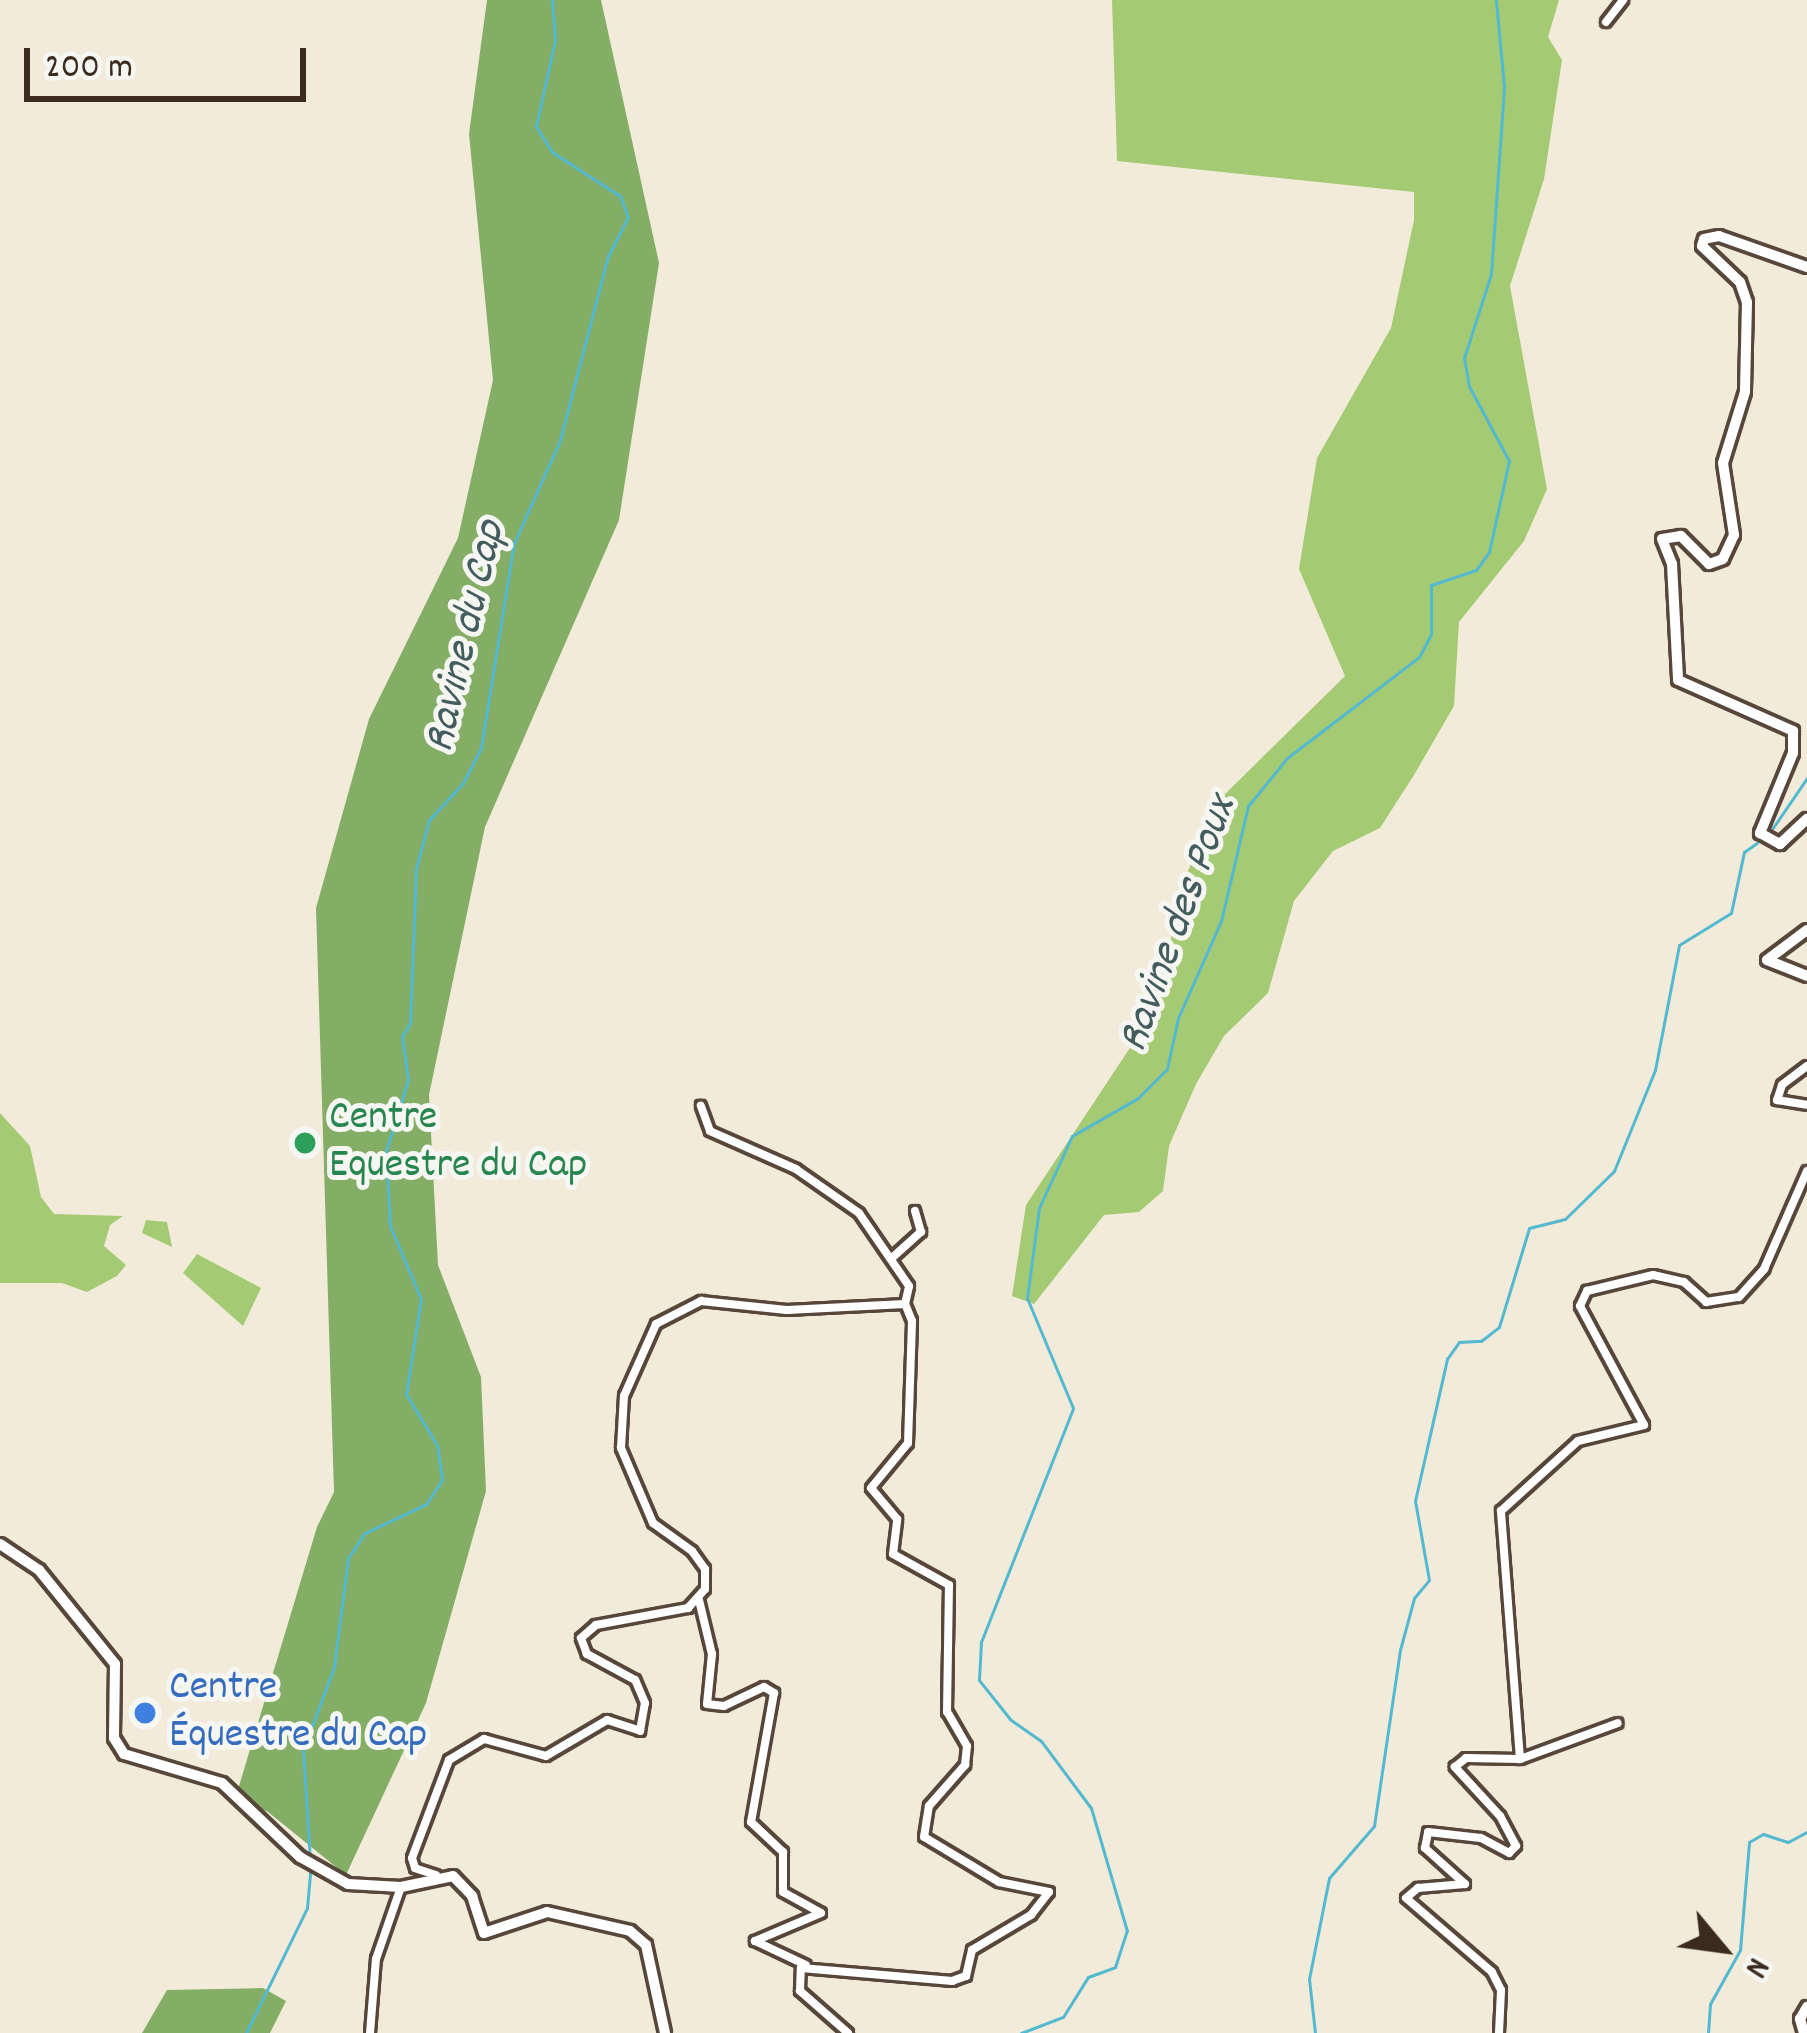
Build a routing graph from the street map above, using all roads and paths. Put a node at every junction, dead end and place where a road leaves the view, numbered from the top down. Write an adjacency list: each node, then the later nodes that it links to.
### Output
1 (1623, 0): 2 (street)
2 (1606, 22)
3 (1807, 267): 4 (street)
4 (1807, 819)
5 (1807, 930): 6 (street)
6 (1807, 976)
7 (1807, 1066): 8 (street)
8 (1807, 1105)
9 (701, 1106): 12 (street)
10 (1807, 1171): 17 (street)
11 (915, 1211): 12 (street)
12 (893, 1257): 13 (street)
13 (905, 1304): 15 (street); 20 (street)
14 (0, 1544): 19 (street)
15 (699, 1600): 18 (street); 20 (street)
16 (1618, 1723): 17 (street)
17 (1520, 1759): 25 (street)
18 (436, 1874): 19 (street); 23 (street)
19 (401, 1887): 22 (street)
20 (807, 1966): 24 (street)
21 (1807, 2007): 26 (street)
22 (370, 2033)
23 (665, 2033)
24 (848, 2033)
25 (1499, 2033)
26 (1804, 2033)

